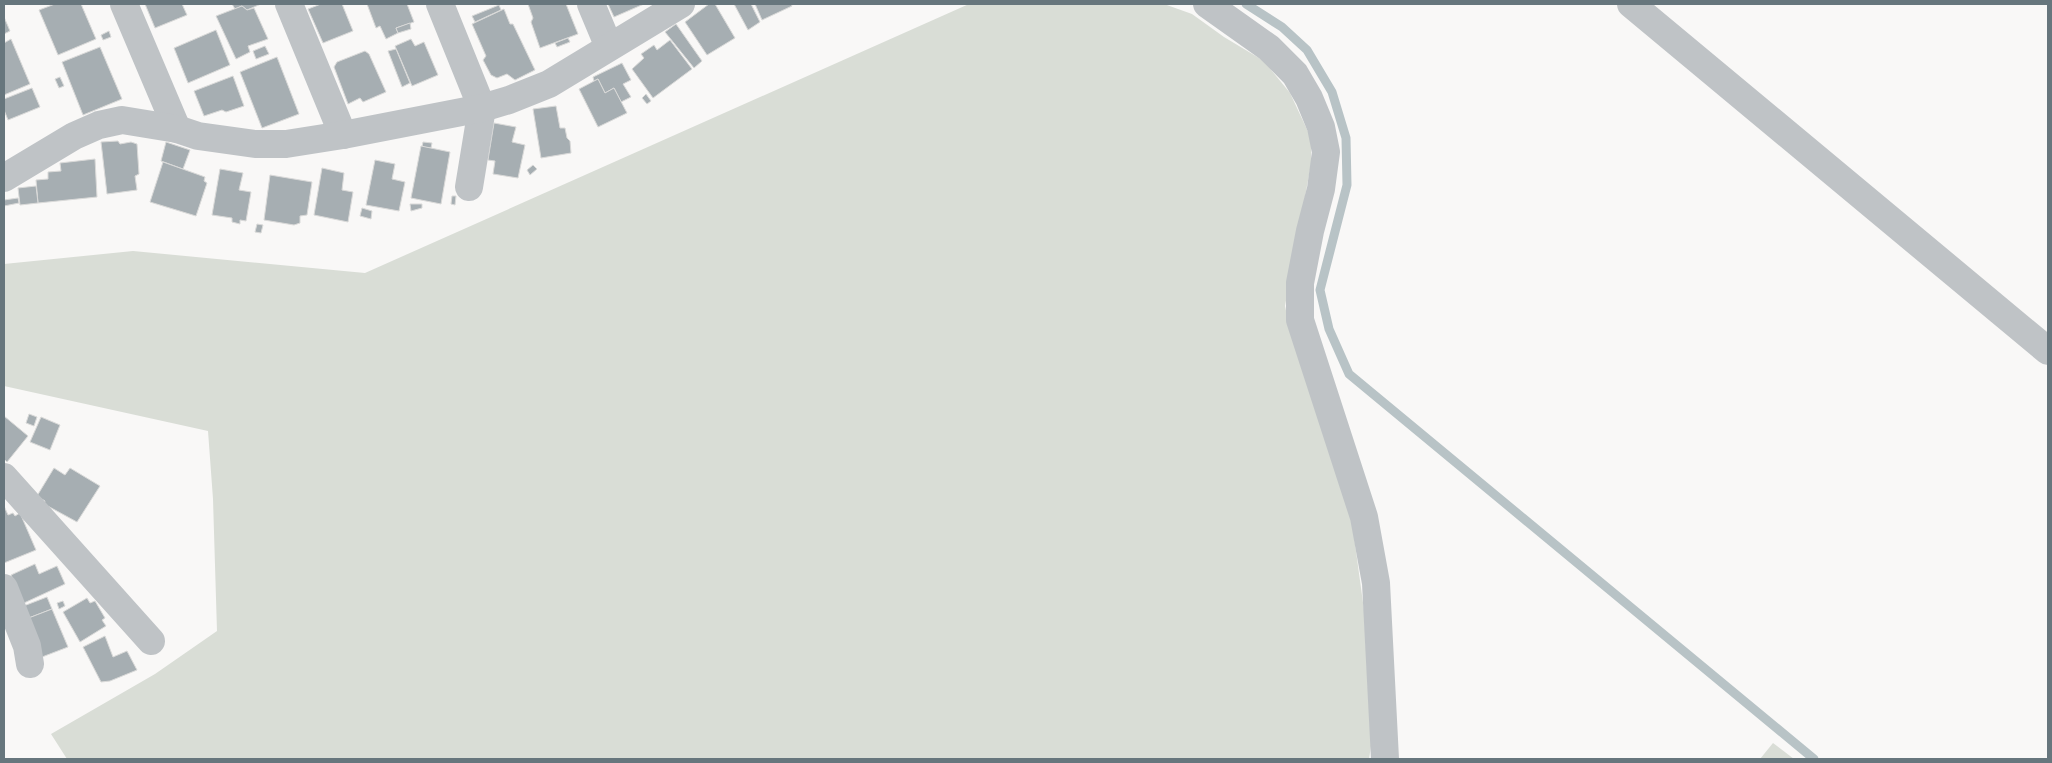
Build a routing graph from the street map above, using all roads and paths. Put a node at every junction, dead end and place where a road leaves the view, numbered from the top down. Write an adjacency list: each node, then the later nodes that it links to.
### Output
1 (124, 4): 10 (street)
2 (289, 4): 11 (street)
3 (440, 4): 9 (street)
4 (591, 4): 8 (street)
5 (681, 4): 8 (street)
6 (1206, 4): 19 (street)
7 (1632, 4): 14 (street)
8 (609, 47): 9 (street)
9 (482, 108): 11 (street); 13 (street)
10 (177, 129): 11 (street); 12 (street)
11 (343, 135)
12 (6, 169)
13 (469, 187)
14 (2048, 351)
15 (4, 477): 17 (street)
16 (4, 588): 18 (street)
17 (151, 641)
18 (30, 664)
19 (1385, 759)

